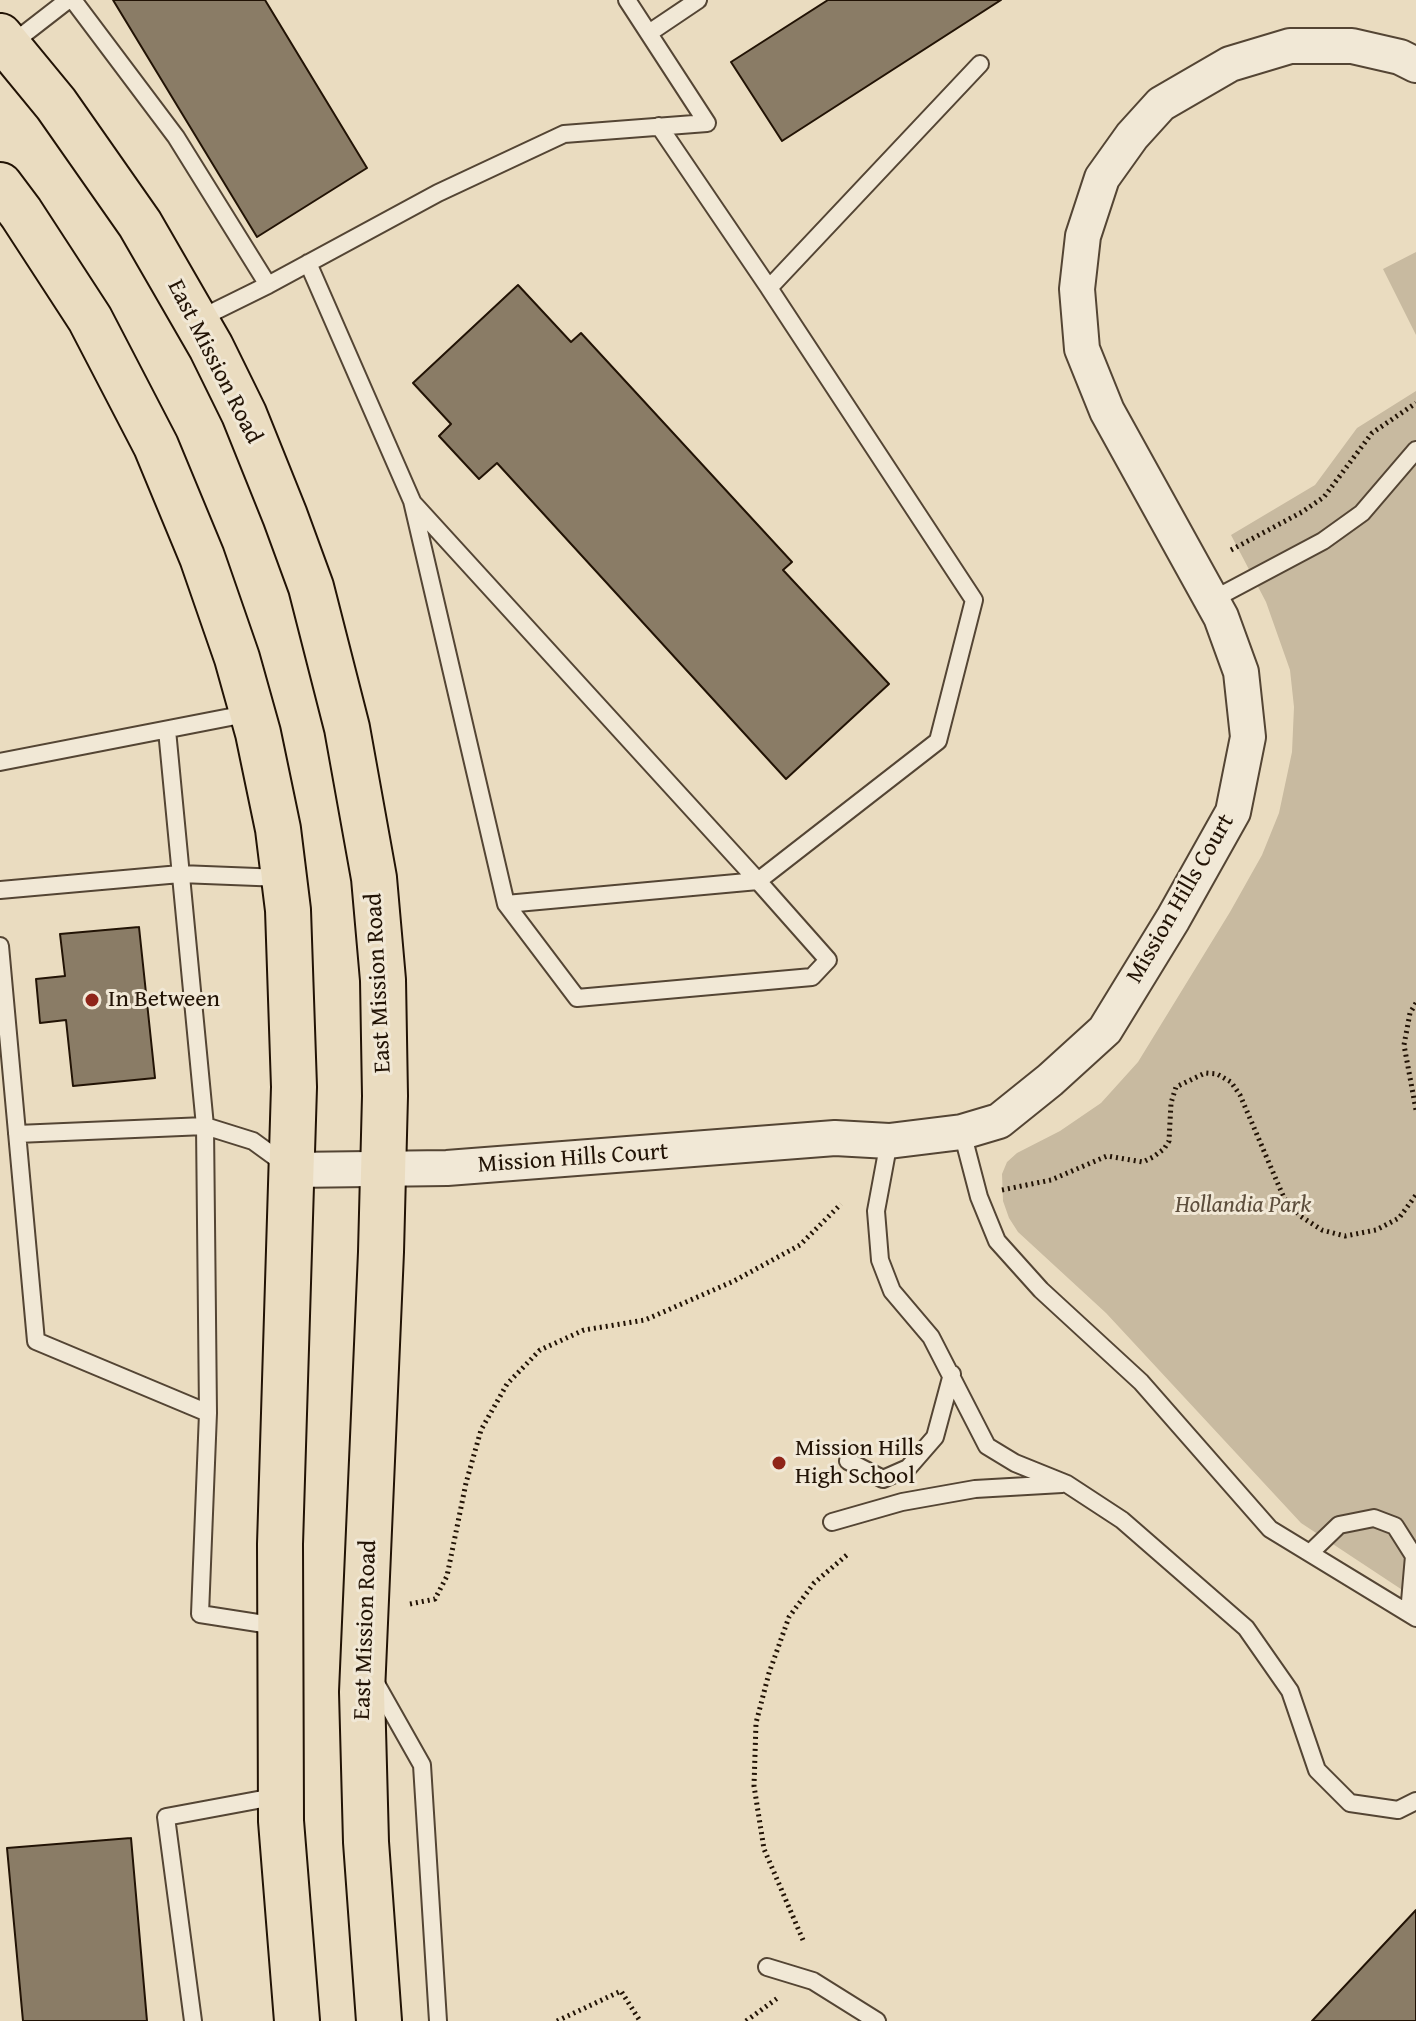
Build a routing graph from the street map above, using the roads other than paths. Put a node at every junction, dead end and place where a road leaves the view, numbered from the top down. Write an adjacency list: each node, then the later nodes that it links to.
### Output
1 (70, 0): 5 (lane); 11 (lane)
2 (627, 0): 4 (lane)
3 (698, 0): 4 (lane)
4 (649, 33): 8 (lane)
5 (4, 41): 13 (main road, East Mission Road)
6 (980, 64): 12 (lane)
7 (1416, 65): 16 (street, Mission Hills Court)
8 (659, 126): 10 (lane); 12 (lane)
9 (0, 185): 17 (main road)
10 (308, 263): 11 (lane); 15 (lane)
11 (268, 285): 13 (lane)
12 (769, 288): 22 (lane)
13 (196, 320): 31 (main road, East Mission Road)
14 (1416, 450): 16 (lane)
15 (412, 501): 22 (lane); 24 (lane)
16 (1212, 600): 27 (street, Mission Hills Court)
17 (253, 713): 18 (lane); 21 (main road)
18 (167, 730): 19 (lane); 20 (lane)
19 (0, 762)
20 (180, 874): 21 (lane); 23 (lane); 26 (lane)
21 (284, 878): 30 (main road)
22 (758, 881): 24 (lane); 24 (lane)
23 (0, 890)
24 (506, 904)
25 (0, 946): 28 (lane)
26 (205, 1126): 28 (lane); 30 (lane); 33 (lane)
27 (962, 1132): 29 (street, Mission Hills Court); 37 (lane)
28 (17, 1134): 33 (lane)
29 (889, 1141): 31 (street, Mission Hills Court); 32 (lane)
30 (292, 1170): 31 (street, Mission Hills Court); 39 (main road)
31 (383, 1170): 40 (main road, East Mission Road)
32 (952, 1374): 34 (lane); 35 (lane)
33 (208, 1413): 39 (lane)
34 (848, 1461)
35 (1067, 1484): 36 (lane); 42 (lane)
36 (832, 1522)
37 (1310, 1553): 38 (lane); 38 (lane)
38 (1413, 1616)
39 (279, 1627): 41 (main road)
40 (363, 1662): 46 (main road, East Mission Road); 47 (lane)
41 (281, 1795): 44 (lane); 45 (main road)
42 (1416, 1801)
43 (767, 1967): 48 (lane)
44 (193, 2021)
45 (297, 2021)
46 (379, 2021)
47 (438, 2021)
48 (877, 2021)

